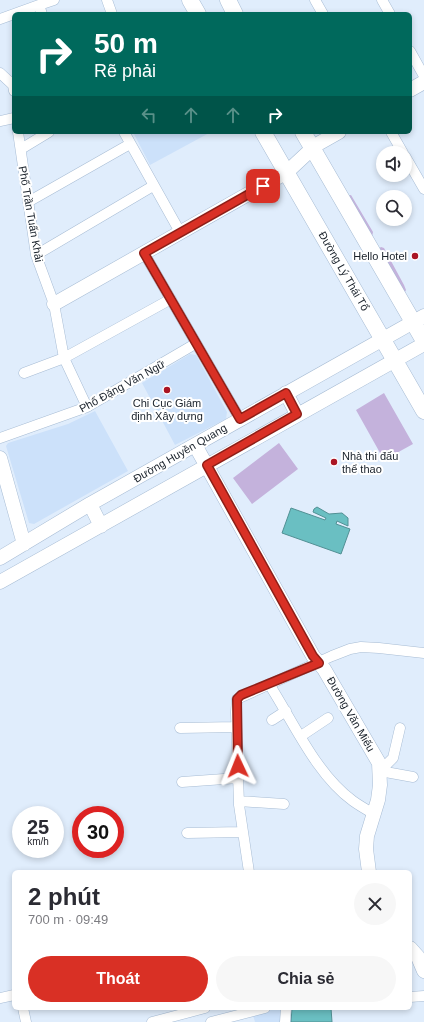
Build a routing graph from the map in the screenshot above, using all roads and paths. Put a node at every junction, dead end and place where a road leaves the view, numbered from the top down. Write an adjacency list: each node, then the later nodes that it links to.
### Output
1 (54, 0): 7 (street)
2 (107, 0): 9 (street)
3 (190, 0): 10 (main road)
4 (228, 0): 11 (main road)
5 (315, 0): 12 (street)
6 (382, 0): 13 (street)
7 (40, 10): 8 (street)
8 (27, 12)
9 (111, 12)
10 (197, 12)
11 (234, 12)
12 (322, 12)
13 (389, 12)
14 (12, 16): 15 (street)
15 (0, 19)
16 (412, 54): 18 (street)
17 (0, 73): 20 (street)
18 (424, 76)
19 (424, 82): 21 (street)
20 (12, 85)
21 (412, 89)
22 (12, 118): 23 (street)
23 (0, 121)
24 (18, 134): 33 (street, Phố Trần Tuấn Khải)
25 (46, 134): 33 (street)
26 (125, 134): 31 (street)
27 (264, 134): 36 (main road, Đường Lý Thái Tổ)
28 (304, 134): 34 (main road)
29 (336, 134): 34 (street)
30 (392, 134): 32 (street)
31 (130, 144): 37 (street); 39 (street)
32 (399, 146)
33 (20, 149): 39 (street, Phố Trần Tuấn Khải)
34 (312, 149): 36 (street); 45 (main road)
35 (412, 168): 38 (street)
36 (287, 172): 40 (street); 46 (main road, Đường Lý Thái Tổ)
37 (153, 186): 40 (street); 42 (street)
38 (424, 189)
39 (28, 202): 42 (street, Phố Trần Tuấn Khải)
40 (180, 232): 41 (street)
41 (144, 253): 43 (street); 44 (street)
42 (36, 255): 44 (street, Phố Trần Tuấn Khải)
43 (171, 299): 48 (street); 49 (street)
44 (54, 304): 49 (street, Phố Trần Tuấn Khải)
45 (419, 319): 46 (street, Đường Huyền Quang); 47 (main road)
46 (383, 339): 50 (main road, Đường Lý Thái Tổ); 52 (street, Đường Huyền Quang)
47 (424, 343): 50 (street)
48 (195, 344): 53 (street, Phố Đặng Văn Ngữ); 56 (street)
49 (64, 358): 51 (street); 53 (street, Phố Trần Tuấn Khải)
50 (395, 360): 54 (main road, Đường Lý Thái Tổ); 55 (street)
51 (24, 373)
52 (286, 393): 55 (street); 56 (street, Đường Huyền Quang)
53 (87, 407): 57 (street, Phố Đặng Văn Ngữ)
54 (424, 410)
55 (297, 414): 60 (street)
56 (240, 419): 58 (street, Đường Huyền Quang)
57 (0, 438)
58 (195, 445): 60 (street, Đường Văn Miếu); 61 (street, Đường Huyền Quang)
59 (0, 458): 63 (street)
60 (207, 465): 62 (street); 68 (street, Đường Văn Miếu)
61 (90, 504): 62 (street); 63 (street, Đường Huyền Quang)
62 (101, 526): 65 (street)
63 (20, 546): 64 (street, Đường Huyền Quang); 65 (street)
64 (0, 558)
65 (28, 566): 66 (street)
66 (0, 582)
67 (424, 653): 68 (street)
68 (319, 663): 69 (street); 77 (street, Đường Văn Miếu)
69 (269, 684): 70 (street); 73 (street)
70 (286, 711): 72 (street); 76 (street)
71 (328, 718): 76 (street)
72 (272, 720)
73 (236, 727): 74 (street); 79 (street)
74 (180, 728)
75 (400, 728): 77 (street)
76 (301, 736): 83 (street)
77 (380, 771): 78 (street); 83 (street, Đường Văn Miếu)
78 (413, 777)
79 (238, 778): 80 (street); 81 (street)
80 (182, 782)
81 (239, 801): 82 (street); 84 (street)
82 (284, 804)
83 (374, 814): 87 (street, Đường Văn Miếu)
84 (242, 832): 85 (street); 86 (street)
85 (187, 833)
86 (249, 870)
87 (369, 870)
88 (417, 953): 89 (street)
89 (424, 971)
90 (12, 995): 93 (street)
91 (424, 996): 92 (street)
92 (412, 997)
93 (0, 998)
94 (23, 1010): 98 (street)
95 (197, 1010): 99 (street)
96 (257, 1010): 100 (street)
97 (286, 1010): 101 (street)
98 (26, 1022)
99 (152, 1022)
100 (211, 1022)
101 (285, 1022)

